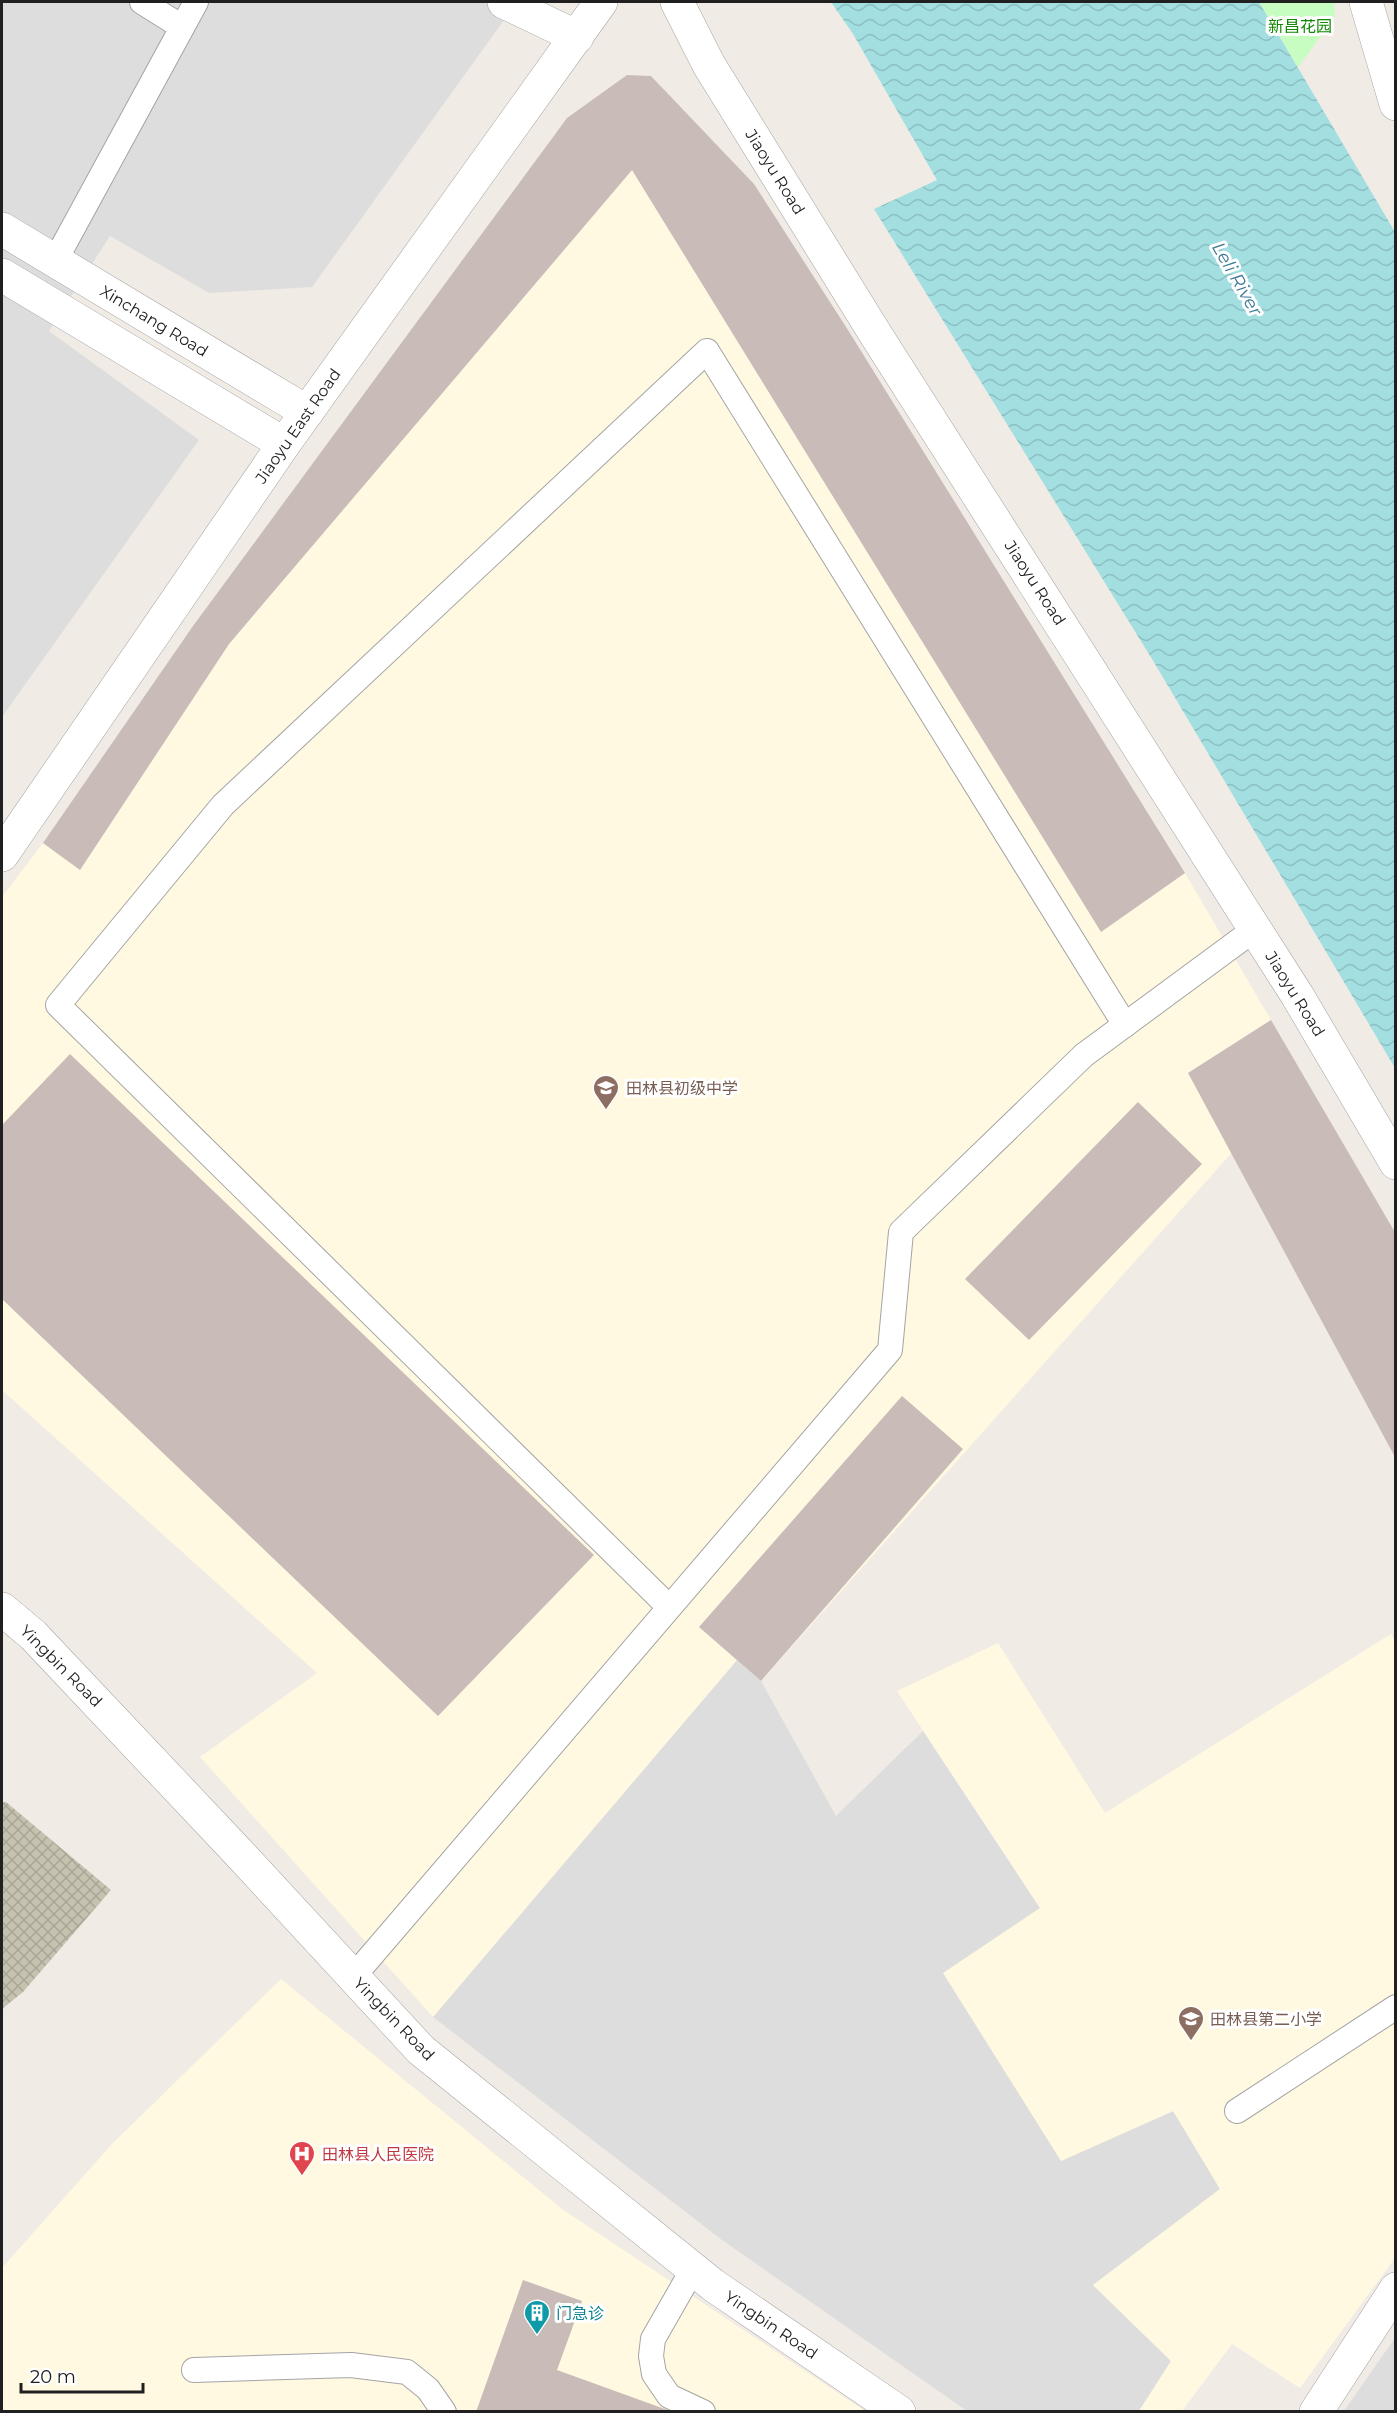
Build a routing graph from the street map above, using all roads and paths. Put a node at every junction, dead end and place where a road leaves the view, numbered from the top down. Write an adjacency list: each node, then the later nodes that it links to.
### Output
1 (142, 2): 7 (lane)
2 (196, 2): 7 (lane)
3 (504, 2): 8 (street)
4 (601, 2): 8 (street, Jiaoyu East Road)
5 (677, 2): 16 (street, Jiaoyu Road)
6 (1366, 2): 9 (street)
7 (182, 27): 11 (lane)
8 (577, 37): 13 (street, Jiaoyu East Road)
9 (1395, 104)
10 (2, 229): 11 (street, Xinchang Road)
11 (55, 261): 13 (street, Xinchang Road)
12 (2, 275): 14 (street)
13 (307, 412): 14 (street, Jiaoyu East Road)
14 (284, 444): 15 (street, Jiaoyu East Road)
15 (2, 855)
16 (1255, 929): 17 (lane); 18 (street, Jiaoyu Road)
17 (1125, 1025): 19 (lane); 19 (lane)
18 (1395, 1163)
19 (669, 1607): 21 (lane)
20 (2, 1609): 21 (street, Yingbin Road)
21 (353, 1977): 24 (street, Yingbin Road)
22 (1395, 2007): 23 (lane)
23 (1237, 2111)
24 (693, 2269): 28 (lane); 29 (street, Yingbin Road)
25 (1395, 2289): 30 (street)
26 (194, 2370): 27 (lane)
27 (444, 2412)
28 (703, 2412)
29 (899, 2412)
30 (1316, 2412)

